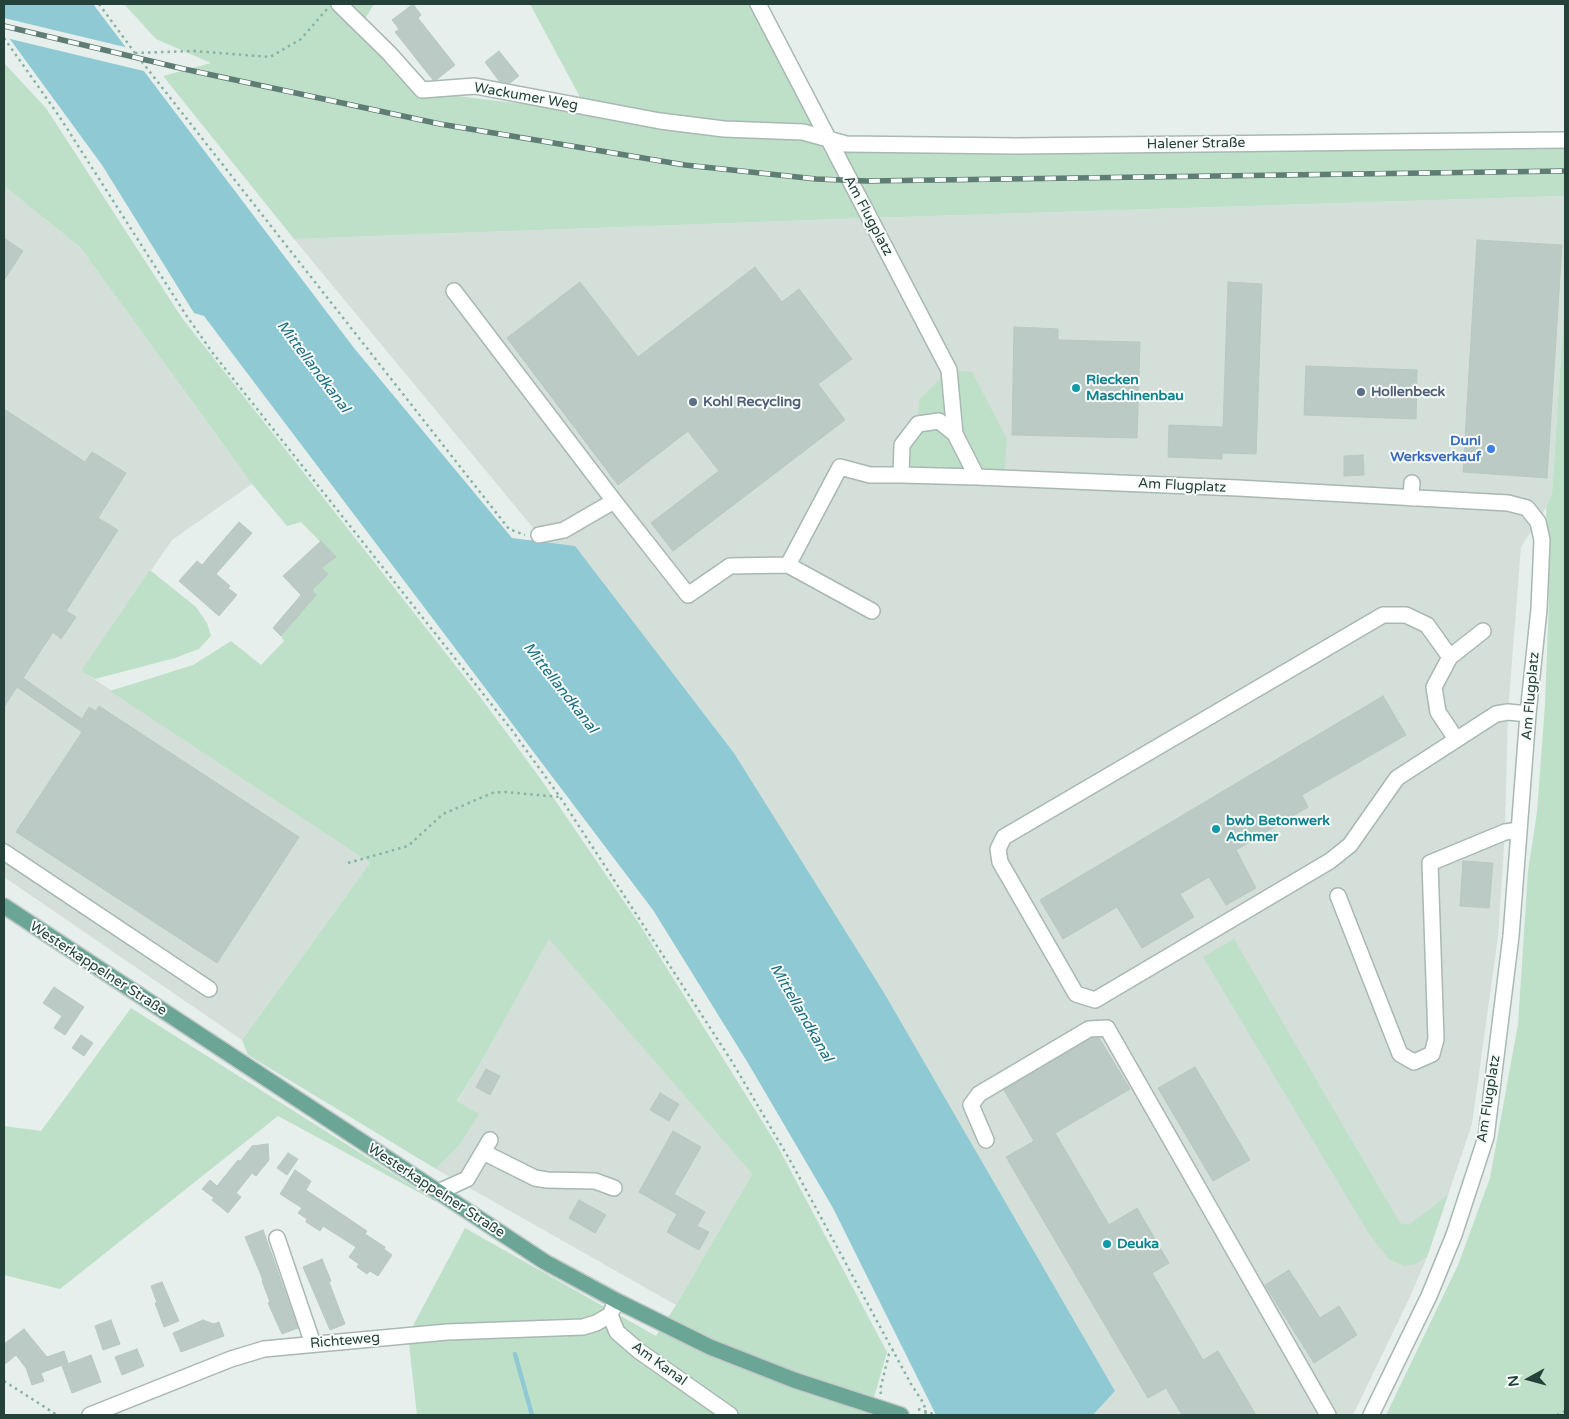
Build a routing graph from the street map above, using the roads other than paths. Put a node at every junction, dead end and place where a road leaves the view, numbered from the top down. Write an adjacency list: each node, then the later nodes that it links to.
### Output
1 (339, 4): 3 (street, Wackumer Weg)
2 (758, 4): 4 (street)
3 (660, 121): 4 (street, Halener Straße)
4 (828, 137): 5 (street, Halener Straße); 7 (street, Am Flugplatz)
5 (1565, 140)
6 (454, 291): 10 (street)
7 (955, 434): 8 (street); 9 (street, Am Flugplatz)
8 (902, 475): 9 (street, Am Flugplatz); 12 (street, Am Flugplatz)
9 (977, 477): 16 (street, Am Flugplatz)
10 (614, 501): 11 (street); 12 (street)
11 (539, 535)
12 (788, 565): 13 (street)
13 (872, 611)
14 (1483, 631): 15 (street)
15 (1450, 657): 17 (street); 17 (street)
16 (1528, 714): 17 (street); 18 (street, Am Flugplatz)
17 (1456, 739)
18 (1519, 830): 20 (street); 34 (street, Am Flugplatz)
19 (4, 852): 22 (street)
20 (1338, 896)
21 (4, 906): 25 (main road, Westerkappelner Straße)
22 (209, 989)
23 (986, 1140): 33 (street)
24 (614, 1188): 25 (street)
25 (438, 1192): 27 (main road, Westerkappelner Straße)
26 (276, 1238): 29 (street)
27 (617, 1301): 28 (street); 32 (main road, Westerkappelner Straße)
28 (610, 1315): 29 (street, Richteweg); 31 (street, Am Kanal)
29 (313, 1344): 30 (street, Richteweg)
30 (90, 1415)
31 (730, 1415)
32 (901, 1415)
33 (1328, 1415)
34 (1371, 1415)

